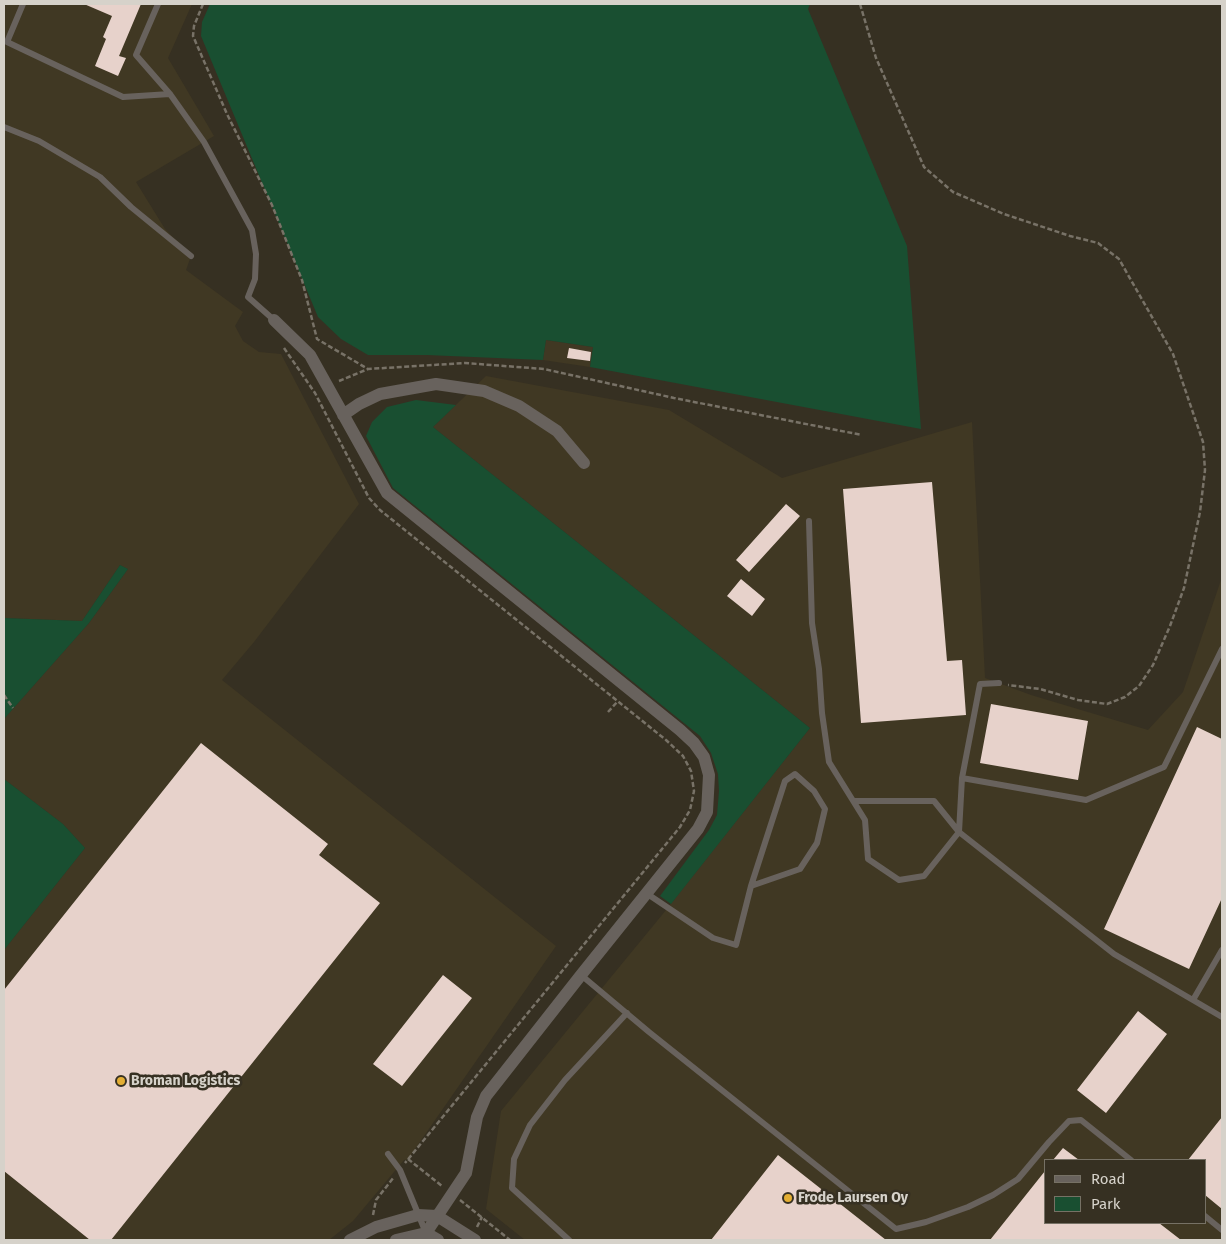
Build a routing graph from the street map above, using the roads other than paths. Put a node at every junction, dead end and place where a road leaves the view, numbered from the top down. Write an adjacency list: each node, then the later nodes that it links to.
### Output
1 (23, 4): 3 (lane)
2 (158, 4): 3 (lane)
3 (170, 94): 6 (lane)
4 (4, 127): 5 (lane)
5 (191, 256)
6 (274, 320): 7 (street)
7 (344, 415): 8 (street); 16 (street)
8 (584, 463)
9 (809, 521): 13 (lane)
10 (1222, 649): 12 (lane)
11 (999, 683): 12 (lane)
12 (962, 778): 14 (lane)
13 (854, 801): 14 (lane); 14 (lane)
14 (959, 832): 19 (lane)
15 (751, 886): 15 (lane); 16 (lane)
16 (646, 893): 18 (street)
17 (1222, 950): 19 (lane)
18 (581, 974): 20 (lane); 25 (street)
19 (1193, 1000): 21 (lane)
20 (626, 1013): 23 (lane); 33 (lane)
21 (1222, 1018)
22 (388, 1154): 24 (lane)
23 (1130, 1159)
24 (418, 1215): 25 (street); 28 (lane); 29 (street)
25 (437, 1216): 28 (street); 32 (street)
26 (1206, 1217): 27 (lane)
27 (1222, 1230)
28 (426, 1233): 30 (street); 31 (street)
29 (350, 1240)
30 (396, 1240)
31 (438, 1240)
32 (476, 1240)
33 (569, 1240)

